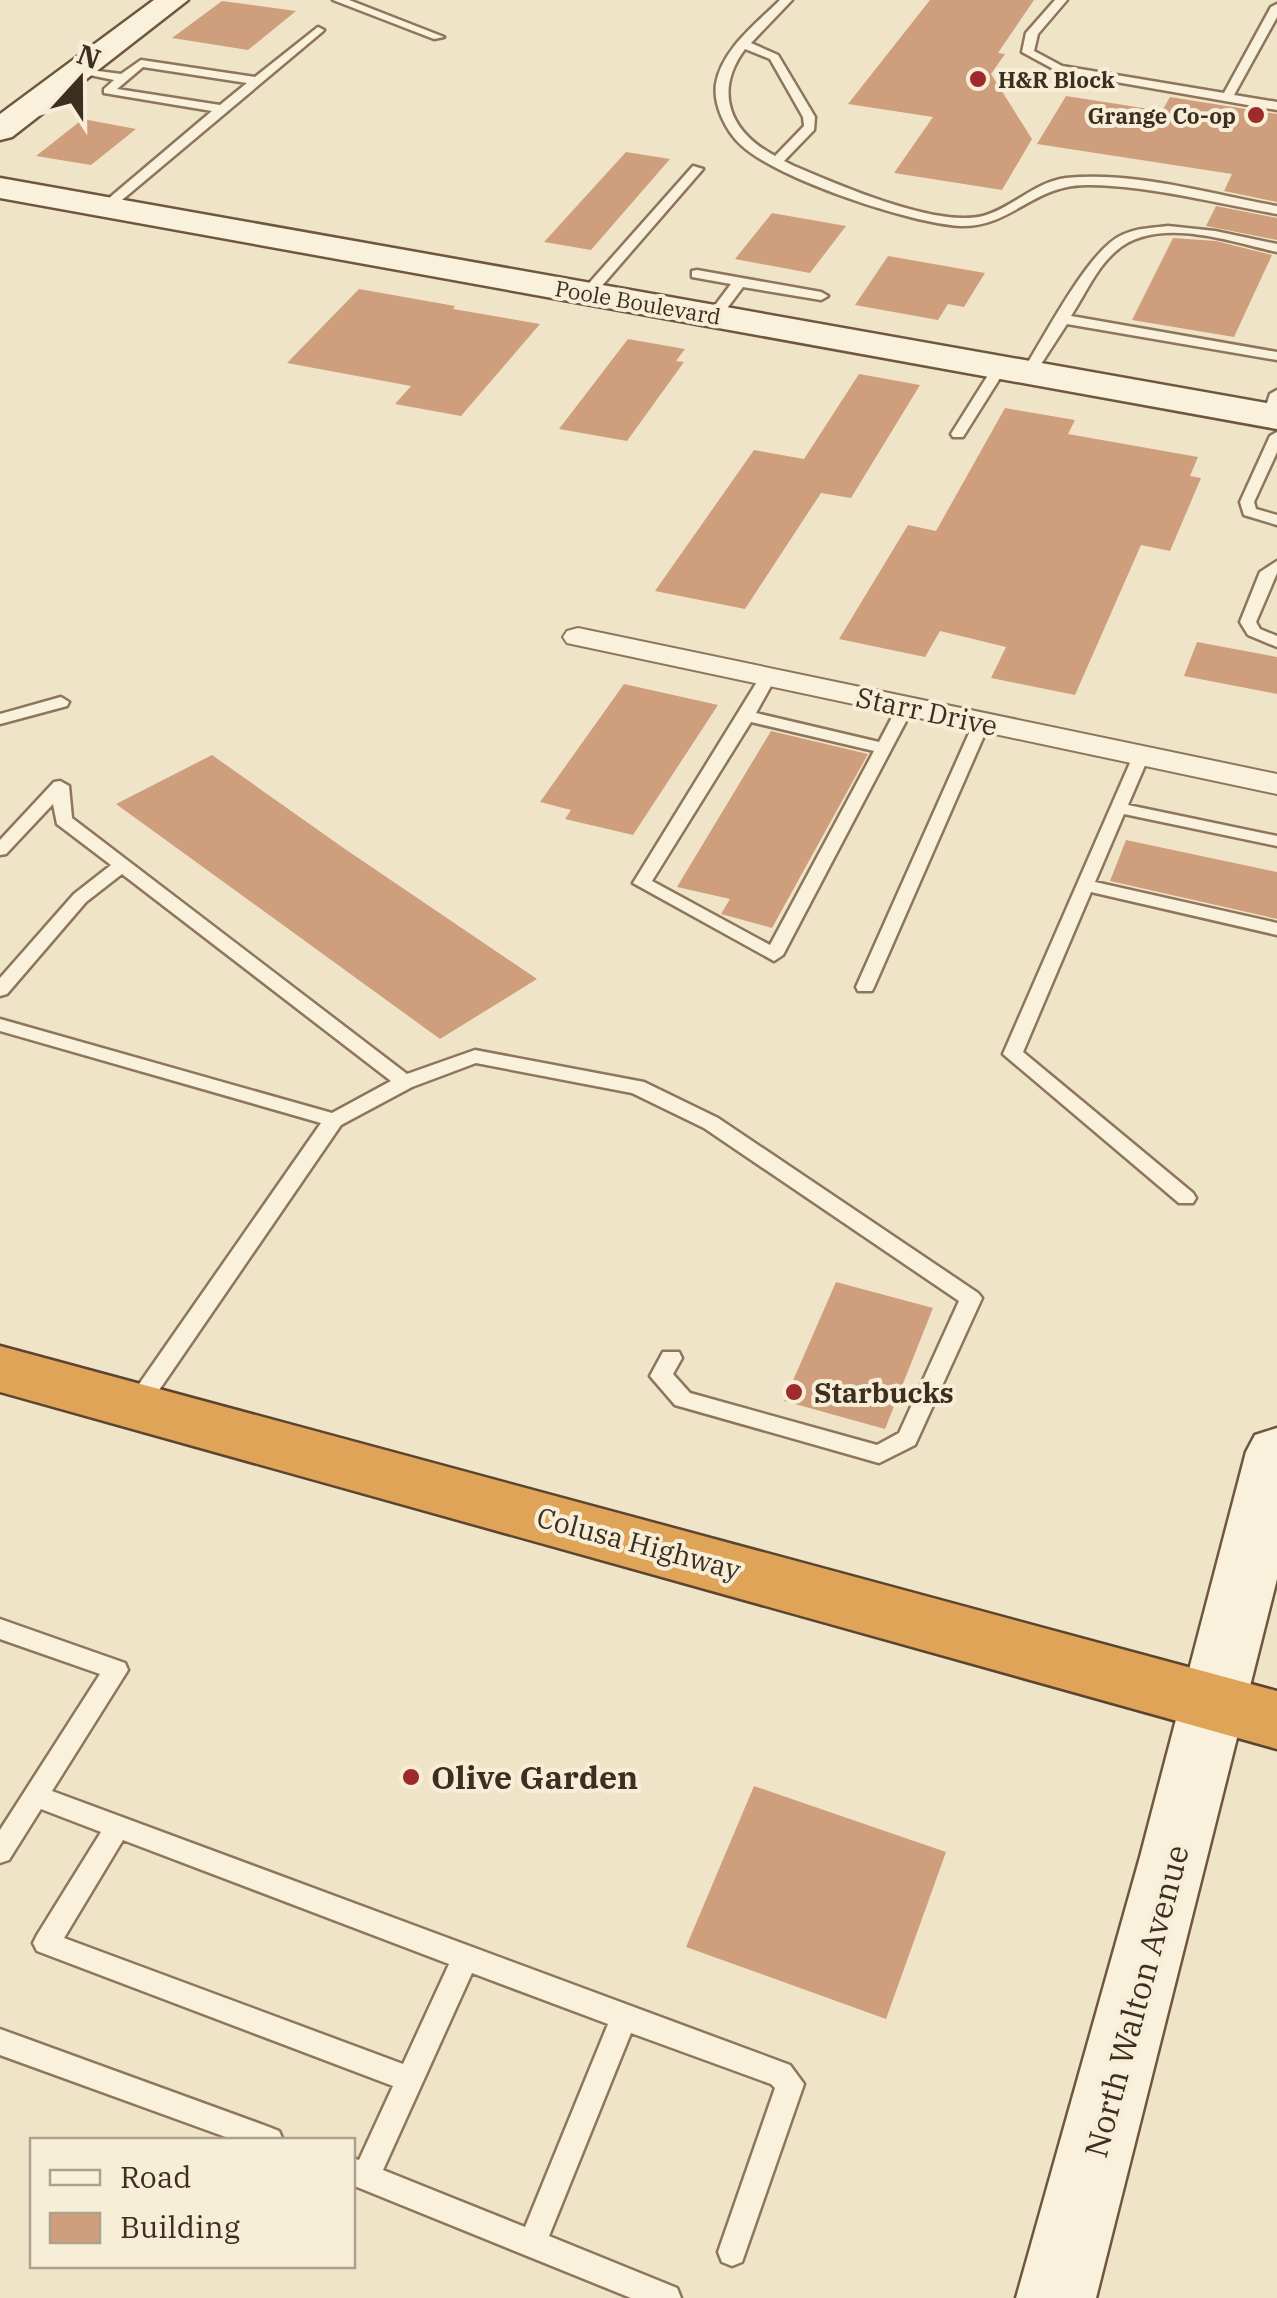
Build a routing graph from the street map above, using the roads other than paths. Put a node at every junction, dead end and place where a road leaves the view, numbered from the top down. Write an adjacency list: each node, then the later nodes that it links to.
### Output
1 (173, 0): 9 (street)
2 (339, 0): 7 (lane)
3 (786, 0): 8 (lane)
4 (1061, 0): 12 (lane)
5 (1277, 8): 12 (lane)
6 (318, 30): 11 (lane)
7 (438, 37)
8 (746, 45): 16 (lane); 16 (lane)
9 (79, 70): 10 (lane); 15 (street)
10 (123, 78): 11 (lane); 14 (lane)
11 (257, 81): 14 (lane)
12 (1227, 98): 13 (lane)
13 (1277, 106)
14 (222, 110): 19 (lane)
15 (0, 130)
16 (777, 160): 20 (lane)
17 (696, 170): 24 (lane)
18 (0, 188): 19 (street, Poole Boulevard)
19 (106, 207): 24 (street, Poole Boulevard)
20 (1277, 210)
21 (1277, 248): 27 (lane)
22 (697, 274): 23 (lane)
23 (740, 282): 25 (lane); 26 (lane)
24 (588, 293): 26 (street, Poole Boulevard)
25 (821, 296)
26 (714, 316): 29 (street, Poole Boulevard)
27 (1063, 320): 28 (lane); 29 (lane)
28 (1277, 356)
29 (1014, 370): 30 (street, Poole Boulevard); 31 (lane)
30 (1275, 415): 32 (lane)
31 (958, 434)
32 (1277, 520)
33 (1277, 566): 35 (lane)
34 (578, 637): 36 (street, Starr Drive)
35 (1277, 642)
36 (768, 677): 38 (street, Starr Drive); 39 (lane)
37 (61, 702): 40 (lane)
38 (906, 706): 41 (street, Starr Drive); 42 (lane)
39 (746, 716): 42 (lane); 42 (lane)
40 (0, 719)
41 (982, 722): 43 (street, Starr Drive); 51 (lane)
42 (884, 748)
43 (1140, 756): 44 (street, Starr Drive); 45 (lane)
44 (1277, 784)
45 (1118, 808): 46 (lane); 49 (lane)
46 (1277, 841)
47 (0, 850): 48 (lane)
48 (122, 865): 52 (lane); 54 (lane)
49 (1085, 885): 50 (lane); 56 (lane)
50 (1277, 928)
51 (865, 987)
52 (0, 990)
53 (0, 1024): 55 (lane)
54 (404, 1082): 55 (lane); 57 (lane)
55 (334, 1120): 59 (lane)
56 (1186, 1198)
57 (666, 1367)
58 (0, 1369): 59 (highway, Colusa Highway)
59 (136, 1406): 62 (highway, Colusa Highway)
60 (1277, 1452): 62 (street, North Walton Avenue)
61 (0, 1630): 63 (lane)
62 (1246, 1712): 75 (street, North Walton Avenue)
63 (36, 1796): 64 (lane); 65 (lane)
64 (118, 1826): 66 (lane); 69 (lane)
65 (0, 1852)
66 (465, 1958): 67 (lane); 69 (lane)
67 (624, 2018): 72 (lane); 73 (lane)
68 (0, 2042): 70 (lane)
69 (410, 2080): 71 (lane)
70 (264, 2138)
71 (359, 2174): 72 (lane)
72 (532, 2243): 74 (lane)
73 (732, 2252)
74 (667, 2298)
75 (1056, 2298)

